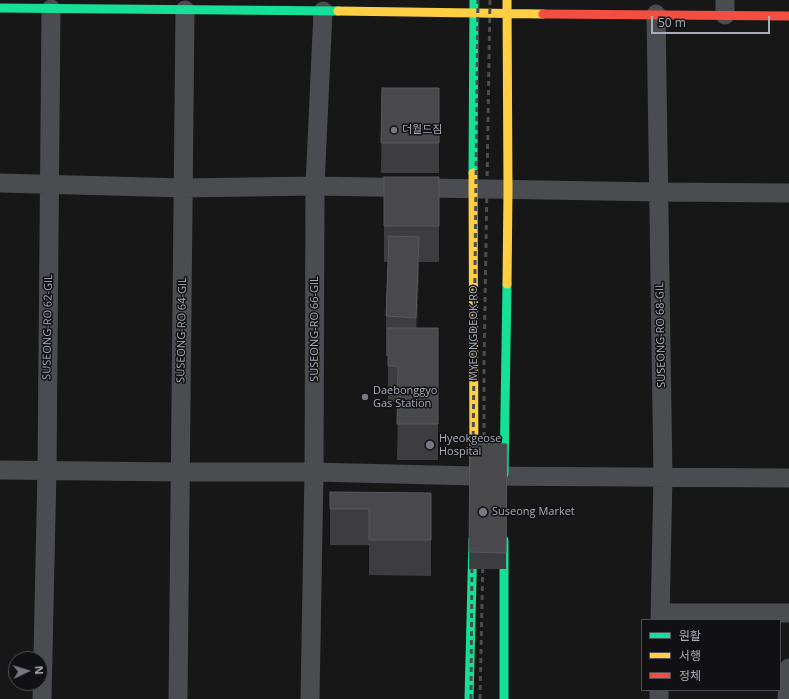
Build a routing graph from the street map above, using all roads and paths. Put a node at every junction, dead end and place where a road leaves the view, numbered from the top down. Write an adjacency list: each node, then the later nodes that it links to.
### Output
1 (474, 0): 8 (main road, MYEONGDEOK-RO)
2 (508, 0): 9 (main road)
3 (0, 8): 5 (main road)
4 (725, 8): 10 (main road); 11 (main road)
5 (51, 9): 6 (main road); 13 (street, SUSEONG-RO 62-GIL)
6 (185, 10): 7 (main road); 15 (street, SUSEONG-RO 64-GIL)
7 (323, 11): 8 (main road); 14 (street, SUSEONG-RO 66-GIL)
8 (474, 13): 9 (main road); 16 (main road, MYEONGDEOK-RO)
9 (507, 13): 10 (main road); 17 (main road)
10 (656, 14): 18 (street, SUSEONG-RO 68-GIL)
11 (789, 16)
12 (0, 183): 13 (street)
13 (50, 184): 15 (street); 21 (street, SUSEONG-RO 62-GIL)
14 (316, 186): 15 (street); 16 (street); 23 (street, SUSEONG-RO 66-GIL)
15 (184, 188): 22 (street, SUSEONG-RO 64-GIL)
16 (473, 189): 17 (street); 26 (main road, MYEONGDEOK-RO)
17 (508, 190): 18 (street); 27 (main road)
18 (659, 192): 19 (street); 24 (street, SUSEONG-RO 68-GIL)
19 (789, 193)
20 (0, 470): 21 (street)
21 (47, 470): 22 (street); 33 (street, SUSEONG-RO 62-GIL)
22 (180, 472): 23 (street); 34 (street, SUSEONG-RO 64-GIL)
23 (314, 472): 26 (street); 35 (street, SUSEONG-RO 66-GIL)
24 (664, 477): 25 (street); 27 (street); 31 (street, SUSEONG-RO 68-GIL)
25 (789, 478)
26 (474, 480): 27 (street)
27 (504, 480)
28 (473, 532): 36 (main road)
29 (504, 532): 37 (main road)
30 (789, 613): 31 (street, SUSEONG-RO 68-GIL)
31 (660, 616)
32 (789, 668): 38 (street)
33 (42, 699)
34 (178, 699)
35 (310, 699)
36 (469, 699)
37 (504, 699)
38 (788, 699)

